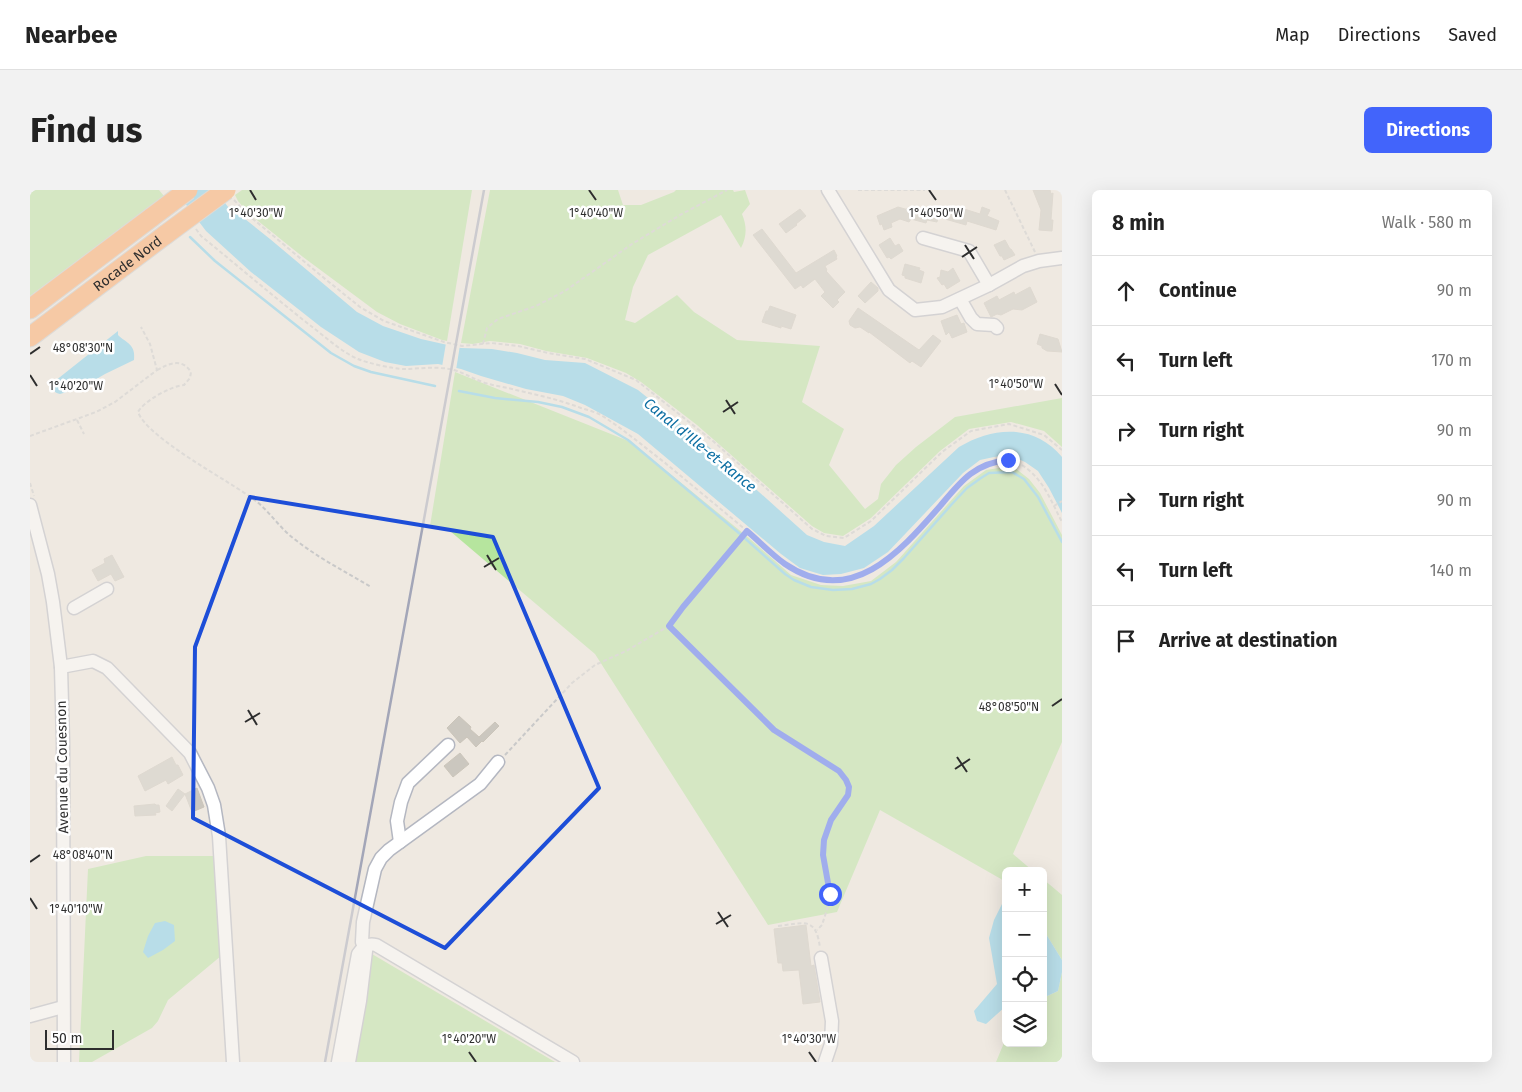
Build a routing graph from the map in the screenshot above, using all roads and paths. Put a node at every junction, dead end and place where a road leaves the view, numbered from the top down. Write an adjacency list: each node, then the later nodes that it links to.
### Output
1 (188, 190): 14 (highway, Rocade Nord, bridge)
2 (728, 190): 18 (path)
3 (828, 190): 13 (street)
4 (858, 190): 5 (path)
5 (925, 190)
6 (1005, 190): 11 (path)
7 (230, 194): 17 (highway, Rocade Nord, bridge); 18 (path)
8 (194, 227): 28 (path)
9 (924, 238): 12 (street)
10 (1062, 258): 11 (street)
11 (1039, 261): 12 (street)
12 (989, 286): 13 (street)
13 (960, 299): 16 (street)
14 (30, 309)
15 (141, 326): 19 (path)
16 (997, 328)
17 (30, 337)
18 (482, 344): 23 (path)
19 (157, 370): 20 (path); 29 (path)
20 (76, 420): 21 (path); 22 (path)
21 (84, 434)
22 (30, 436)
23 (1062, 450)
24 (1062, 501): 26 (path)
25 (30, 505): 33 (street, Avenue du Couesnon)
26 (1055, 505): 27 (path); 28 (path)
27 (1062, 522)
28 (747, 531): 32 (path)
29 (372, 587)
30 (107, 590): 31 (street)
31 (74, 608)
32 (669, 626): 35 (path); 38 (path)
33 (61, 667): 41 (street, Avenue du Couesnon); 44 (street)
34 (448, 745): 36 (street)
35 (498, 762): 36 (street)
36 (400, 842): 39 (street)
37 (778, 926): 38 (path)
38 (817, 930): 40 (path)
39 (363, 947): 45 (street); 46 (street); 47 (street)
40 (821, 958): 48 (street)
41 (63, 1007): 42 (street); 43 (street, Avenue du Couesnon)
42 (30, 1016)
43 (64, 1062)
44 (233, 1062)
45 (338, 1062)
46 (349, 1062)
47 (572, 1062)
48 (825, 1062)

